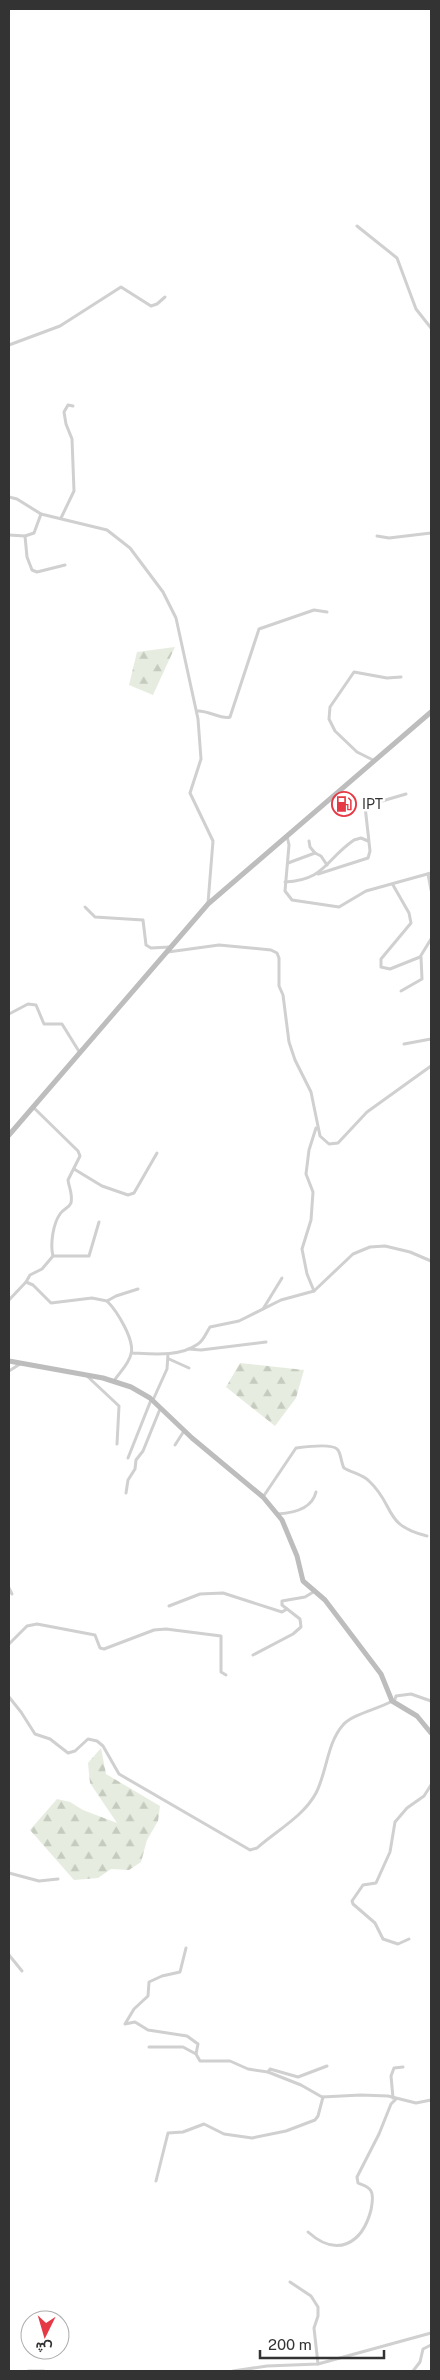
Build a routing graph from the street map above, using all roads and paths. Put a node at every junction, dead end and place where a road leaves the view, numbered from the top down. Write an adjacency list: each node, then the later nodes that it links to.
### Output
1 (357, 226): 3 (street)
2 (165, 297): 4 (street)
3 (431, 328)
4 (9, 345)
5 (73, 406): 8 (street)
6 (9, 497): 7 (street)
7 (41, 514): 8 (street); 11 (street)
8 (61, 518): 16 (street)
9 (431, 533): 12 (street)
10 (9, 535): 11 (street)
11 (25, 536): 13 (street)
12 (377, 536)
13 (65, 565)
14 (327, 612): 16 (street)
15 (401, 677): 18 (street)
16 (197, 712): 31 (street)
17 (431, 712): 18 (street)
18 (374, 761): 20 (street)
19 (406, 794): 22 (street)
20 (287, 836): 24 (street); 31 (street)
21 (309, 841): 23 (street)
22 (368, 841): 25 (street); 26 (street)
23 (315, 853): 24 (street); 25 (street)
24 (288, 863): 28 (street)
25 (327, 865): 26 (street)
26 (318, 874): 28 (street)
27 (429, 874): 29 (street); 30 (street)
28 (285, 882): 29 (street)
29 (394, 884): 35 (street)
30 (431, 890)
31 (208, 904): 34 (street)
32 (85, 907): 34 (street)
33 (431, 939): 35 (street)
34 (168, 950): 41 (street); 44 (street)
35 (421, 956): 36 (street)
36 (401, 991)
37 (9, 1014): 41 (street)
38 (431, 1034): 39 (street)
39 (431, 1040): 40 (street)
40 (404, 1044)
41 (80, 1053): 43 (street)
42 (431, 1066): 44 (street)
43 (33, 1107): 45 (street); 47 (street)
44 (317, 1127): 54 (street)
45 (9, 1135)
46 (157, 1153): 47 (street)
47 (74, 1169): 49 (street)
48 (99, 1222): 49 (street)
49 (53, 1256): 52 (street)
50 (431, 1261): 54 (street)
51 (282, 1278): 57 (street)
52 (26, 1282): 55 (street); 56 (street)
53 (138, 1289): 56 (street)
54 (314, 1290): 57 (street)
55 (9, 1300)
56 (107, 1301): 60 (street)
57 (263, 1310): 59 (street)
58 (266, 1342): 59 (street)
59 (188, 1349): 61 (street)
60 (132, 1353): 61 (street); 68 (street)
61 (168, 1354): 62 (street)
62 (169, 1359): 65 (street); 69 (street)
63 (9, 1361): 64 (street)
64 (20, 1364): 66 (street); 67 (street)
65 (189, 1368)
66 (9, 1371)
67 (87, 1375): 68 (street); 72 (street)
68 (114, 1381): 69 (street)
69 (152, 1400): 70 (street); 74 (street)
70 (160, 1408): 71 (street); 76 (street)
71 (184, 1430): 73 (street); 77 (street)
72 (117, 1444)
73 (175, 1445)
74 (128, 1458)
75 (316, 1492): 78 (street)
76 (126, 1493)
77 (263, 1497): 78 (street); 79 (street)
78 (278, 1514): 81 (street)
79 (426, 1536)
80 (9, 1588): 82 (street)
81 (314, 1591): 84 (street); 90 (street)
82 (12, 1594)
83 (169, 1606): 84 (street)
84 (287, 1609): 86 (street)
85 (9, 1644): 87 (street)
86 (253, 1655)
87 (226, 1675)
88 (9, 1697): 90 (street)
89 (431, 1701): 90 (street)
90 (393, 1702): 91 (street)
91 (431, 1733)
92 (431, 1785): 95 (street)
93 (9, 1873): 94 (street)
94 (58, 1879)
95 (409, 1939)
96 (186, 1948): 100 (street)
97 (9, 1955): 98 (street)
98 (22, 1971)
99 (149, 2047): 100 (street)
100 (196, 2054): 103 (street)
101 (327, 2066): 103 (street)
102 (403, 2067): 105 (street)
103 (268, 2072): 104 (street)
104 (323, 2097): 105 (street); 107 (street)
105 (395, 2098): 106 (street); 108 (street)
106 (431, 2100)
107 (156, 2181)
108 (308, 2232)
109 (290, 2282): 112 (street)
110 (431, 2333): 112 (street)
111 (431, 2345): 118 (street)
112 (318, 2364): 113 (street)
113 (305, 2365): 116 (street); 117 (street)
114 (28, 2371): 115 (street)
115 (44, 2371)
116 (233, 2371)
117 (305, 2371)
118 (413, 2371)

